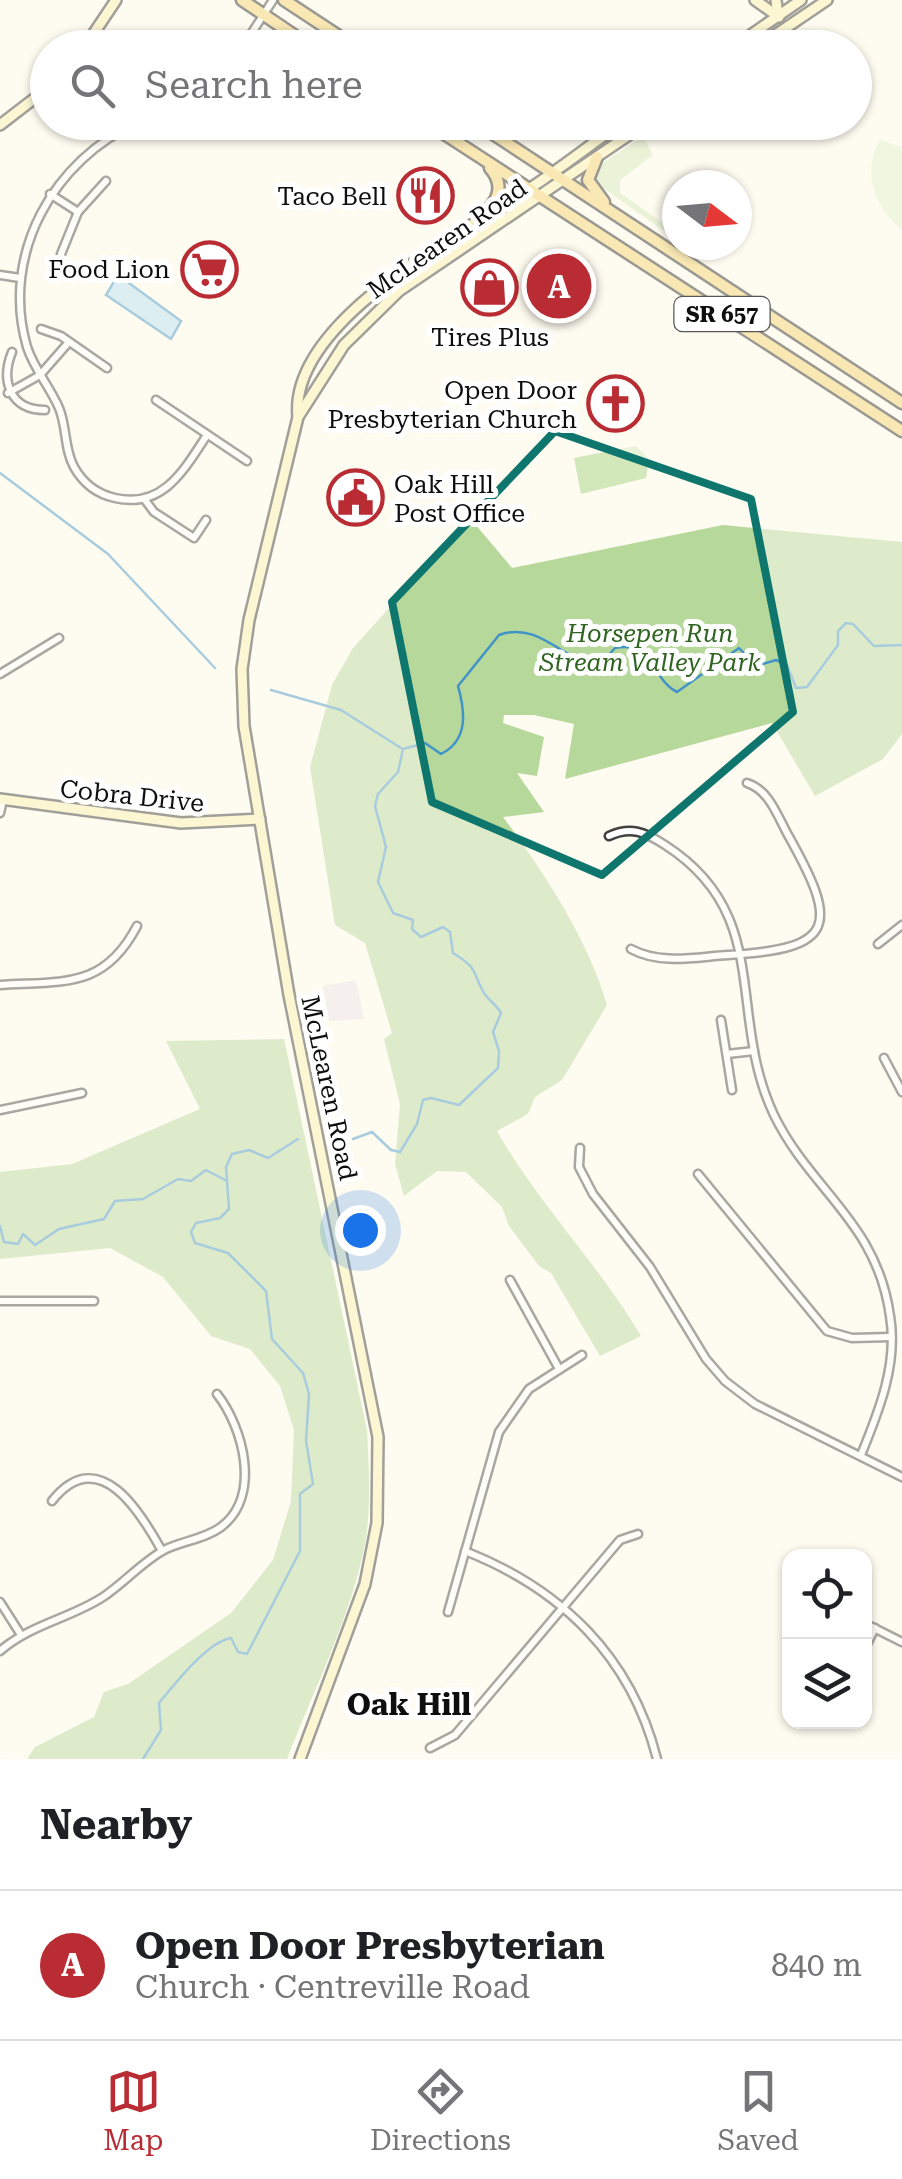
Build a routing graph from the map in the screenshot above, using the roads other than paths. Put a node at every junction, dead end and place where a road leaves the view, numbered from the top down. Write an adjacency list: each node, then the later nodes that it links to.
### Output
1 (116, 0): 12 (main road)
2 (242, 0): 9 (main road)
3 (273, 0): 9 (street)
4 (284, 0): 15 (main road)
5 (755, 0): 10 (main road)
6 (776, 0): 10 (main road)
7 (802, 0): 10 (main road)
8 (826, 0): 11 (main road)
9 (263, 14): 13 (street); 14 (main road)
10 (778, 16): 11 (main road); 16 (main road)
11 (786, 28): 17 (main road)
12 (96, 30)
13 (253, 30)
14 (286, 30)
15 (330, 30)
16 (758, 30)
17 (783, 30)
18 (30, 102): 19 (main road)
19 (0, 125)
20 (108, 140): 31 (street)
21 (453, 140): 26 (main road, SR 657)
22 (503, 140): 27 (main road, SR 657)
23 (598, 140): 27 (main road, McLearen Road)
24 (622, 140): 25 (main road, McLearen Road)
25 (597, 157): 28 (main road, McLearen Road); 34 (main road)
26 (483, 160): 30 (main road, SR 657); 35 (main road)
27 (552, 173): 28 (main road, SR 657); 30 (main road, McLearen Road)
28 (564, 180): 32 (main road, McLearen Road); 34 (main road, SR 657)
29 (106, 181): 33 (street)
30 (528, 189): 32 (main road, SR 657); 35 (main road, McLearen Road)
31 (50, 194): 33 (street); 38 (street)
32 (540, 198): 48 (main road, McLearen Road); 49 (main road, SR 657)
33 (78, 212): 36 (street)
34 (615, 214): 46 (main road, SR 657)
35 (474, 225): 48 (main road, McLearen Road)
36 (61, 254)
37 (0, 275): 38 (street)
38 (20, 278): 43 (street)
39 (41, 328): 40 (street)
40 (69, 342): 42 (street); 43 (street)
41 (12, 352): 44 (street)
42 (107, 368)
43 (40, 375): 44 (street); 52 (street)
44 (8, 393): 47 (street)
45 (156, 400): 50 (street)
46 (902, 403)
47 (45, 410)
48 (298, 417): 59 (main road, McLearen Road)
49 (902, 431)
50 (207, 435): 51 (street); 52 (street)
51 (247, 461)
52 (145, 500): 53 (street)
53 (206, 520)
54 (59, 638): 55 (street)
55 (0, 674)
56 (747, 782): 65 (street)
57 (2, 800): 58 (street); 59 (main road, Cobra Drive)
58 (0, 814)
59 (260, 819): 100 (main road, McLearen Road)
60 (609, 836): 65 (street)
61 (902, 925): 63 (street)
62 (137, 926): 66 (street)
63 (878, 944)
64 (630, 949): 65 (street)
65 (738, 954): 68 (street)
66 (0, 985)
67 (721, 1020): 69 (street)
68 (754, 1050): 69 (street); 80 (street)
69 (726, 1054): 71 (street)
70 (884, 1058): 72 (street)
71 (732, 1090)
72 (902, 1092)
73 (82, 1093): 74 (street)
74 (0, 1110)
75 (580, 1148): 84 (street)
76 (698, 1174): 80 (street)
77 (510, 1280): 82 (street)
78 (0, 1301): 79 (street)
79 (94, 1302)
80 (891, 1337): 84 (street)
81 (582, 1355): 82 (street)
82 (558, 1367): 89 (street)
83 (216, 1394): 88 (street)
84 (861, 1455): 85 (street)
85 (902, 1477)
86 (52, 1501): 88 (street)
87 (638, 1534): 91 (street)
88 (162, 1551): 95 (street)
89 (465, 1551): 91 (street); 92 (street)
90 (0, 1602): 95 (street)
91 (564, 1606): 99 (street); 101 (street)
92 (448, 1612)
93 (872, 1626): 94 (street)
94 (875, 1628): 96 (street); 97 (street)
95 (21, 1635): 98 (street)
96 (870, 1639)
97 (902, 1642)
98 (0, 1650)
99 (430, 1748)
100 (300, 1759)
101 (656, 1759)

